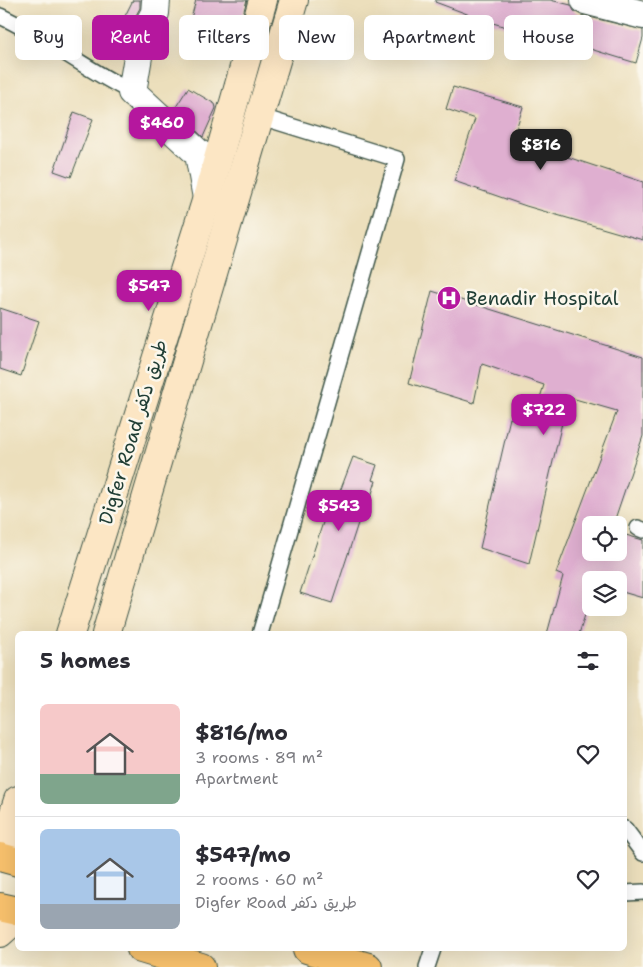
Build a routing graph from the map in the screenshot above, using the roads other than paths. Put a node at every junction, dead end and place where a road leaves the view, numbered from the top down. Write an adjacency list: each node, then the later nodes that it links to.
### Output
1 (156, 0): 7 (street)
2 (263, 0): 8 (street, Digfer Road طريق دكفر)
3 (294, 0): 9 (street, Digfer Road طريق دكفر)
4 (585, 0): 5 (street)
5 (643, 15)
6 (0, 16): 7 (lane)
7 (132, 92): 10 (street)
8 (232, 110): 9 (lane); 10 (street, Digfer Road طريق دكفر)
9 (259, 116): 12 (street, Digfer Road طريق دكفر); 13 (lane)
10 (207, 198): 11 (street, Digfer Road طريق دكفر)
11 (71, 631)
12 (107, 631)
13 (261, 631)
14 (15, 809): 17 (street)
15 (627, 832): 16 (lane)
16 (643, 853)
17 (0, 856): 18 (highway)
18 (15, 861)
19 (627, 892): 20 (lane)
20 (643, 892)
21 (0, 907): 22 (highway)
22 (15, 910)
23 (15, 920): 24 (street)
24 (0, 933)
25 (148, 951): 28 (highway)
26 (314, 951): 29 (highway)
27 (432, 951): 30 (lane)
28 (201, 967)
29 (368, 967)
30 (427, 967)

